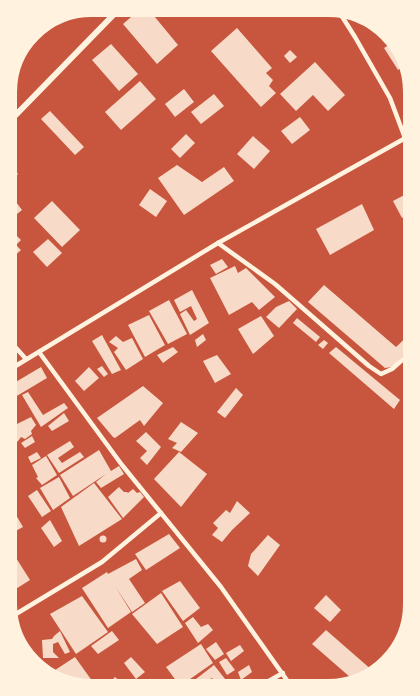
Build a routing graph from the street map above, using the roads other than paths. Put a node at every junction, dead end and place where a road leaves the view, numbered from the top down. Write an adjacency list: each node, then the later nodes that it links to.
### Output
1 (114, 14): 3 (main road)
2 (341, 15): 4 (street)
3 (14, 117)
4 (406, 135)
5 (406, 138): 6 (street)
6 (218, 243): 8 (street); 9 (street)
7 (14, 346): 10 (street)
8 (39, 352): 10 (street); 12 (street)
9 (406, 356)
10 (26, 359): 11 (street)
11 (14, 367)
12 (161, 513): 13 (street); 14 (street)
13 (15, 615)
14 (283, 674): 15 (street); 16 (street)
15 (268, 682)
16 (288, 682)

